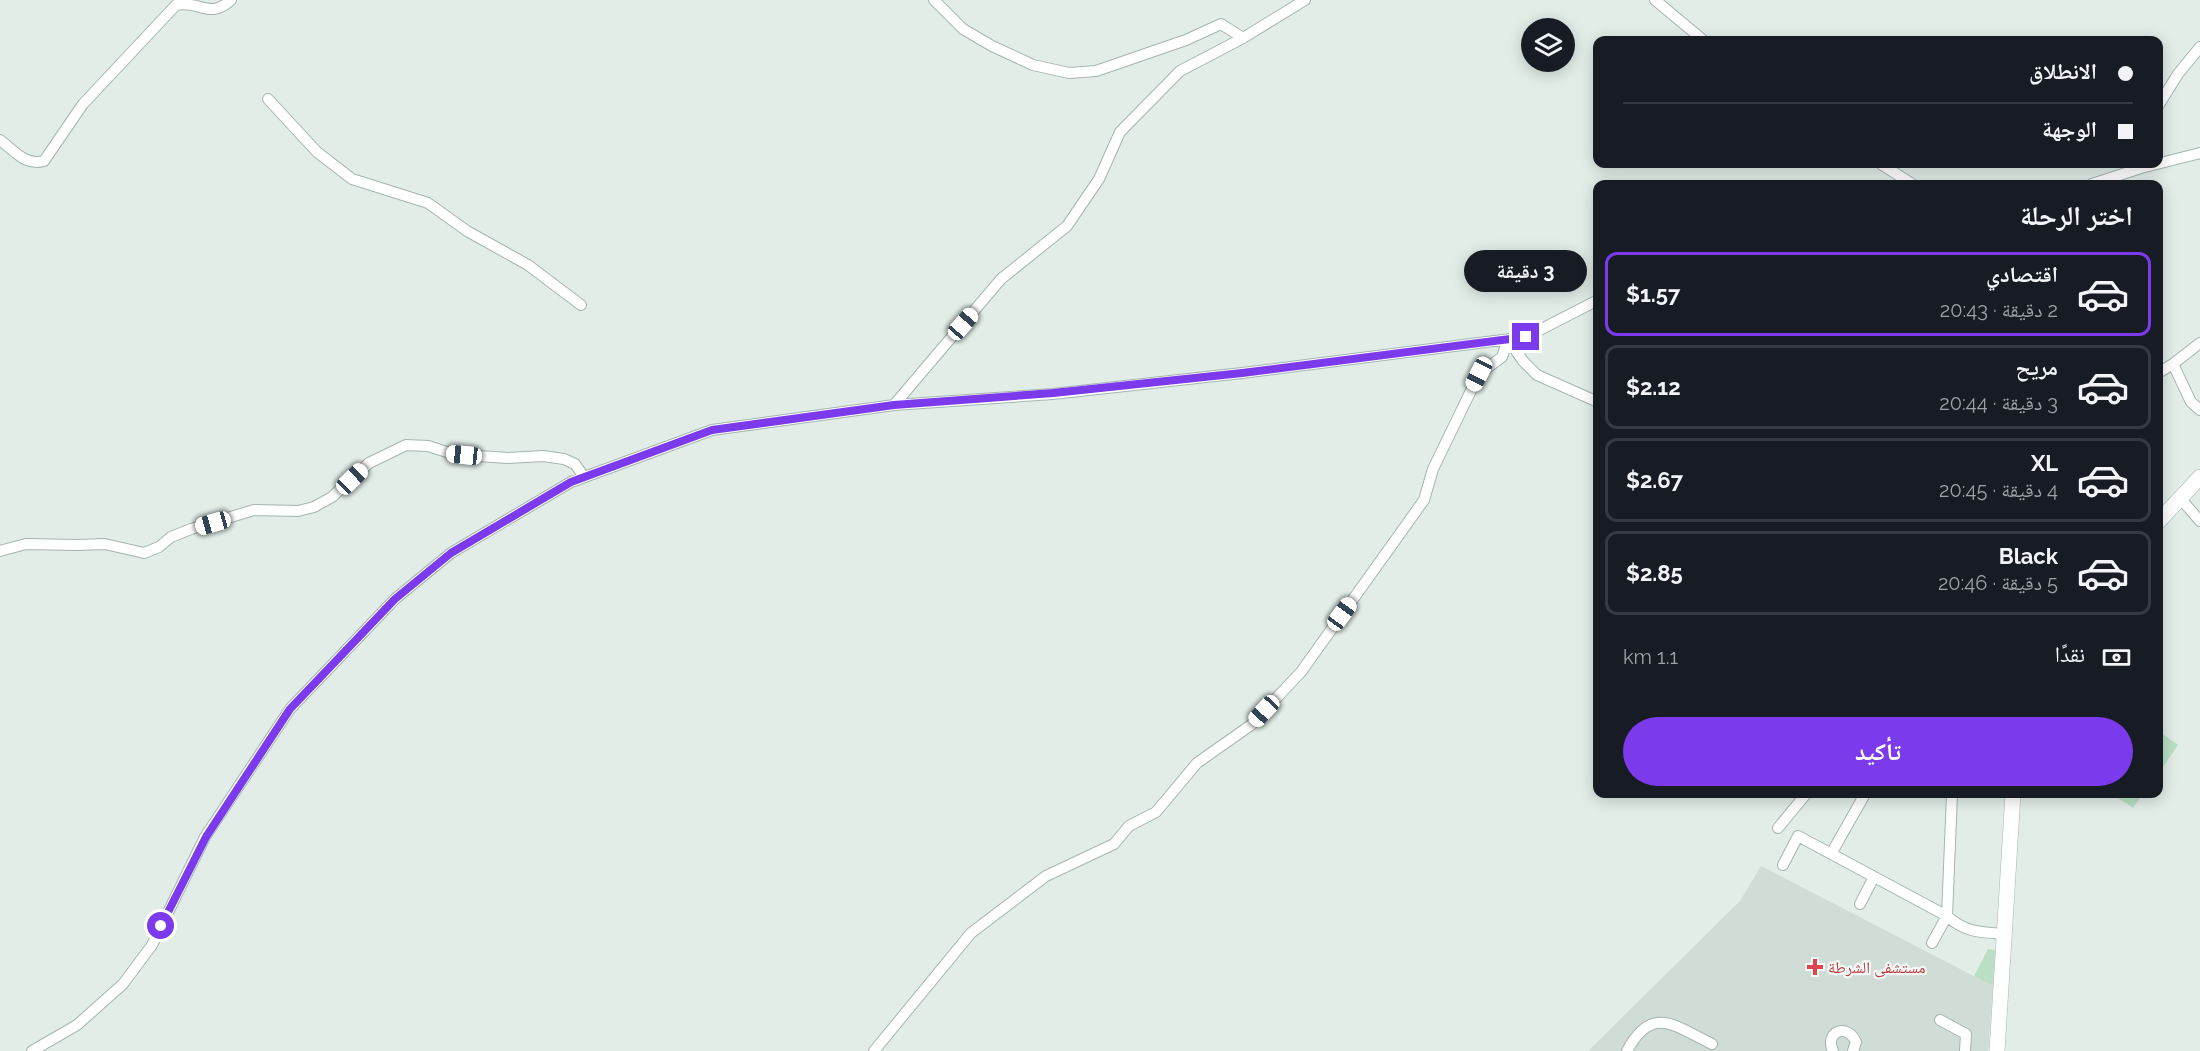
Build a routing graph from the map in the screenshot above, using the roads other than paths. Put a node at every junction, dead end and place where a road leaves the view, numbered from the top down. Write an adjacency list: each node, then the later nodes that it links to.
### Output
1 (231, 0): 10 (street)
2 (934, 0): 6 (street)
3 (1305, 0): 6 (street)
4 (1655, 0): 5 (street)
5 (1698, 36)
6 (1243, 38): 24 (street)
7 (2200, 47): 8 (street)
8 (2163, 98)
9 (268, 99): 18 (street)
10 (0, 140)
11 (2200, 153): 12 (street)
12 (2163, 161)
13 (1887, 168): 15 (street)
14 (2135, 168): 16 (street)
15 (1906, 180)
16 (2103, 180)
17 (1593, 303): 19 (street)
18 (581, 305)
19 (1508, 339): 23 (street); 24 (street); 47 (street)
20 (2200, 343): 21 (street)
21 (2173, 364): 22 (street); 25 (street)
22 (2163, 370)
23 (1593, 400)
24 (894, 405): 26 (street)
25 (2200, 410)
26 (584, 477): 31 (street); 46 (street)
27 (2200, 477): 28 (street)
28 (2180, 498): 29 (street); 30 (street)
29 (2163, 517)
30 (2200, 520)
31 (0, 551)
32 (1803, 798): 36 (street)
33 (1863, 798): 37 (street)
34 (1952, 798): 41 (street)
35 (2013, 798): 42 (street)
36 (1778, 828)
37 (1831, 854): 38 (street); 39 (street)
38 (1783, 865)
39 (1874, 877): 40 (street); 41 (street)
40 (1860, 904)
41 (1947, 916): 42 (street); 43 (street)
42 (2004, 934): 52 (street)
43 (1932, 943)
44 (1940, 1020): 51 (street)
45 (1712, 1044): 48 (street)
46 (32, 1051)
47 (874, 1051)
48 (1627, 1051)
49 (1833, 1051): 50 (street)
50 (1855, 1051)
51 (1965, 1051)
52 (1997, 1051)

